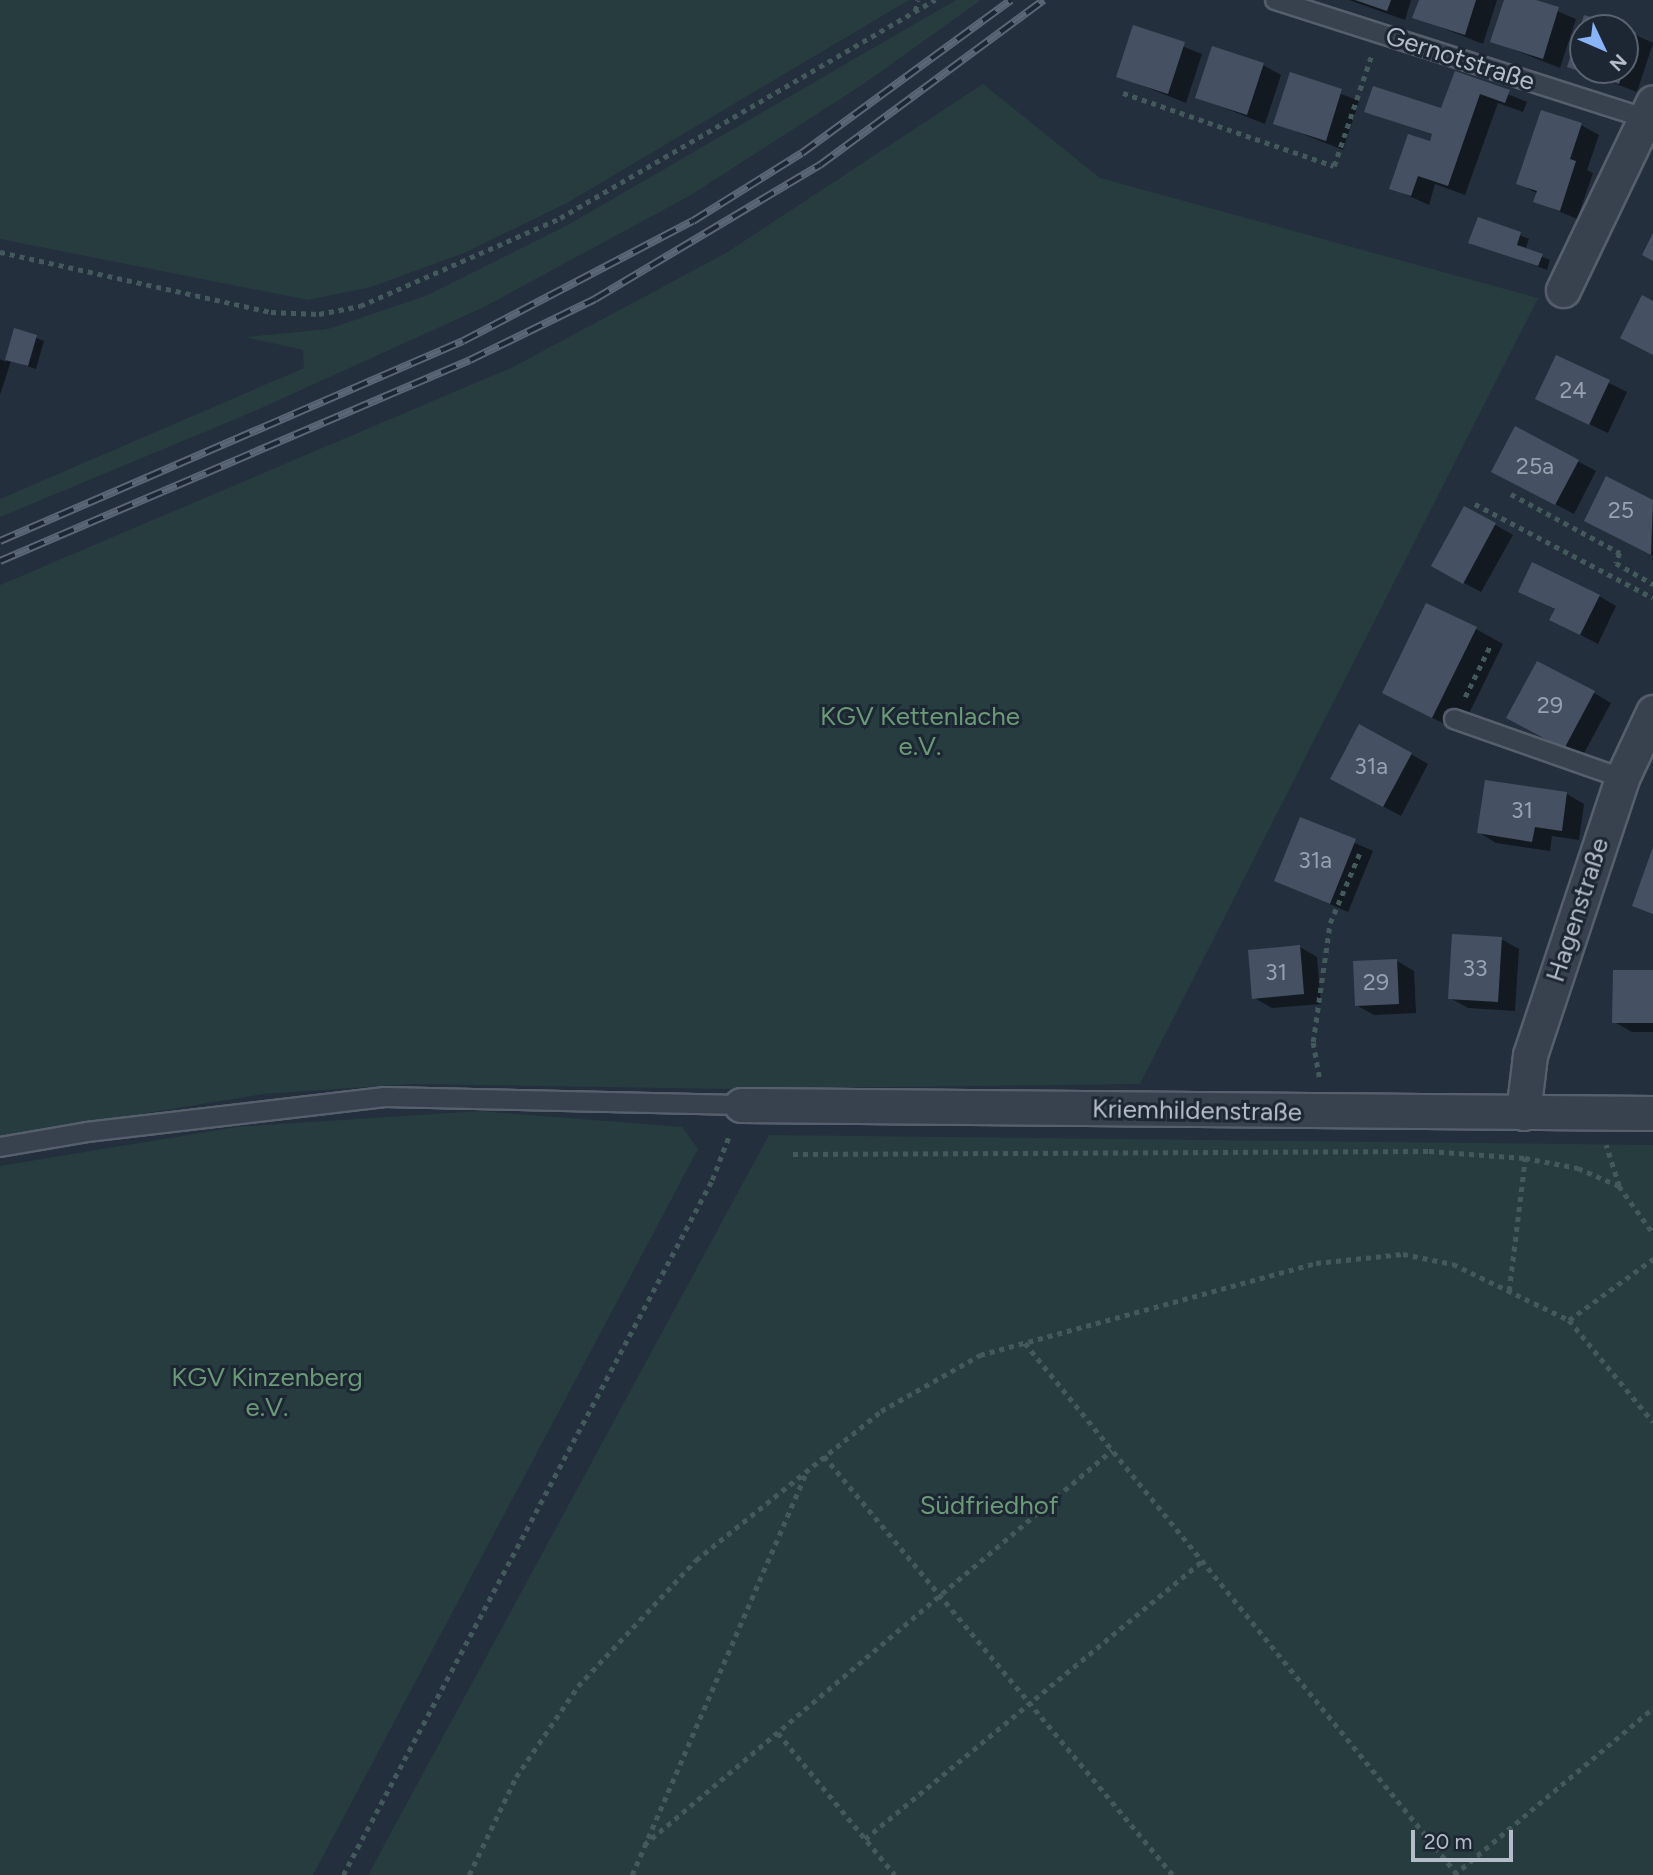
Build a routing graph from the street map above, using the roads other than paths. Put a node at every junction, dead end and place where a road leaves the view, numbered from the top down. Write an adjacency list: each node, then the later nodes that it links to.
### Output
1 (1275, 0): 2 (lane, Gernotstraße)
2 (1649, 110): 3 (street, Gernotstraße)
3 (1563, 290)
4 (1653, 712): 6 (street, Hagenstraße)
5 (1454, 719): 6 (lane)
6 (1636, 766): 8 (street, Hagenstraße)
7 (741, 1105): 8 (street, Kriemhildenstraße); 10 (lane)
8 (1523, 1113): 9 (street, Kriemhildenstraße)
9 (1653, 1113)
10 (0, 1147)

